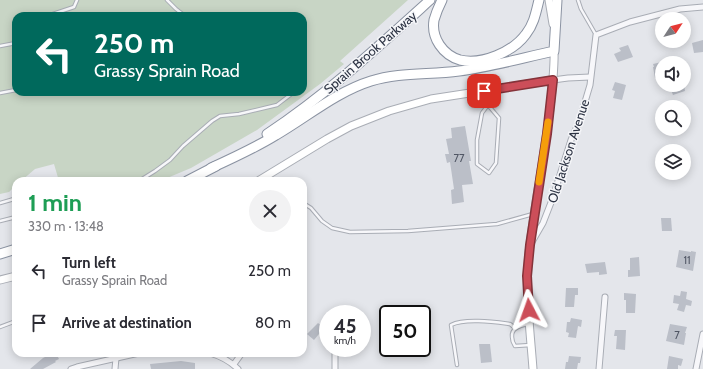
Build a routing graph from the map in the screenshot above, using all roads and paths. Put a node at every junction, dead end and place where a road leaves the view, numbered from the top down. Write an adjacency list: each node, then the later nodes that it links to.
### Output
1 (77, 0): 10 (lane)
2 (167, 0): 11 (lane)
3 (430, 0): 23 (highway, Sprain Brook Parkway)
4 (442, 0): 5 (highway)
5 (539, 0)
6 (549, 0): 15 (main road)
7 (557, 0): 15 (highway)
8 (578, 0): 12 (lane)
9 (703, 7): 12 (street)
10 (60, 12)
11 (180, 12)
12 (596, 35): 16 (street, Old Jackson Avenue)
13 (12, 44): 14 (lane)
14 (0, 46)
15 (554, 51): 17 (main road); 23 (highway)
16 (590, 77): 17 (street); 33 (street, Old Jackson Avenue)
17 (553, 80): 19 (main road); 30 (main road)
18 (12, 91): 20 (lane)
19 (484, 91): 22 (lane); 26 (main road)
20 (0, 94)
21 (289, 96): 24 (lane)
22 (488, 105): 22 (lane)
23 (211, 168): 25 (highway, Sprain Brook Parkway)
24 (145, 177)
25 (195, 177)
26 (265, 177)
27 (12, 200): 28 (lane)
28 (0, 203)
29 (307, 206): 30 (lane)
30 (534, 214): 33 (main road)
31 (12, 218): 32 (lane)
32 (0, 221)
33 (530, 245): 40 (main road)
34 (12, 250): 35 (highway)
35 (0, 254)
36 (12, 277): 37 (main road)
37 (0, 280)
38 (605, 297): 57 (street)
39 (12, 322): 41 (lane)
40 (530, 323): 42 (lane); 44 (main road)
41 (0, 327)
42 (515, 328): 44 (lane); 51 (lane)
43 (703, 334): 58 (street)
44 (531, 345): 56 (main road)
45 (121, 357): 49 (street)
46 (221, 357): 50 (street)
47 (239, 357): 50 (street)
48 (335, 357): 55 (street)
49 (116, 358): 52 (street); 53 (street)
50 (234, 364): 54 (street)
51 (456, 364)
52 (71, 369)
53 (115, 369)
54 (238, 369)
55 (335, 369)
56 (533, 369)
57 (599, 369)
58 (696, 369)

